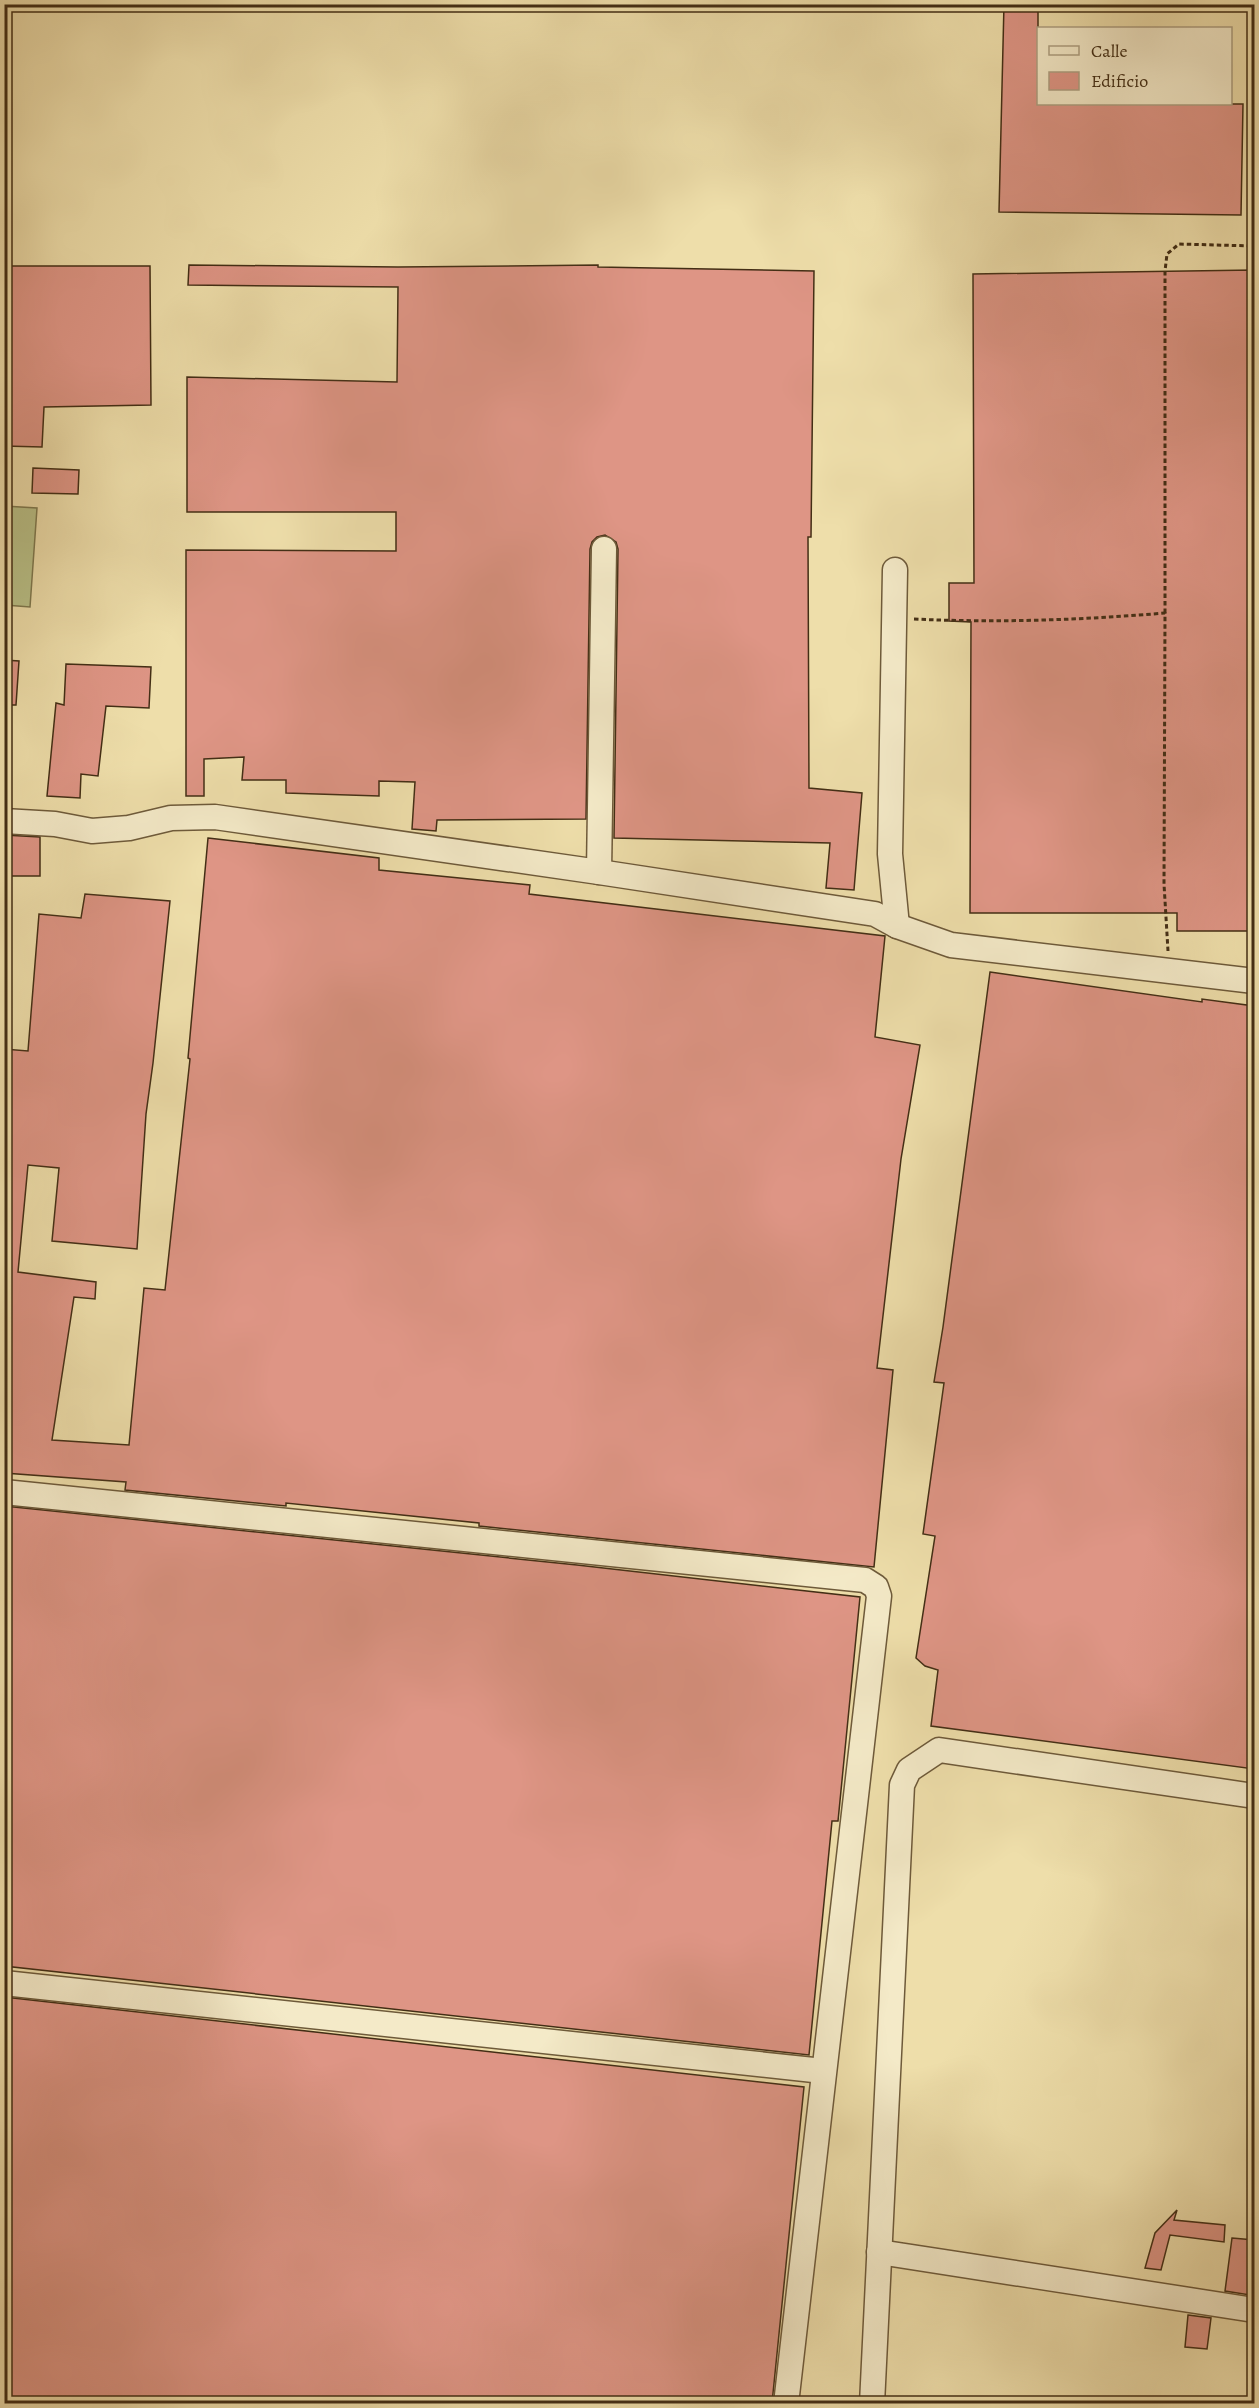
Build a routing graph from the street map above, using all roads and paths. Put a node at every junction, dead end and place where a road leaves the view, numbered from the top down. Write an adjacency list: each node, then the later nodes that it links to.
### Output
1 (1254, 246): 4 (path)
2 (604, 549): 7 (street)
3 (895, 570): 5 (street)
4 (1165, 613): 5 (path); 9 (path)
5 (894, 618): 8 (street)
6 (4, 821): 7 (street)
7 (599, 872): 8 (street)
8 (897, 926): 9 (street)
9 (1169, 971): 10 (street)
10 (1254, 981)
11 (4, 1492): 14 (street)
12 (1254, 1796): 15 (street)
13 (4, 1983): 14 (street)
14 (823, 2071): 17 (street)
15 (879, 2252): 16 (street); 18 (street)
16 (1254, 2310)
17 (786, 2403)
18 (872, 2403)

